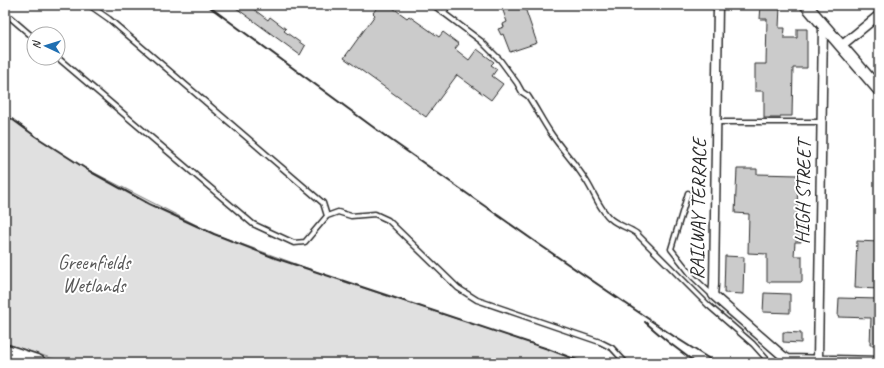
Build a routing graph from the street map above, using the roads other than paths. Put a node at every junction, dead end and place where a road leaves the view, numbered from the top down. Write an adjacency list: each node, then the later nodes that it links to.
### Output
1 (88, 5): 17 (lane)
2 (432, 5): 7 (lane)
3 (448, 5): 7 (lane)
4 (718, 5): 14 (street, RAILWAY TERRACE)
5 (806, 5): 9 (street)
6 (5, 13): 10 (lane)
7 (443, 13): 25 (lane)
8 (879, 15): 11 (street)
9 (823, 25): 11 (street); 15 (street, HIGH STREET)
10 (26, 31)
11 (841, 46): 13 (street)
12 (66, 65): 17 (lane)
13 (879, 90)
14 (716, 122): 15 (lane); 18 (street, RAILWAY TERRACE)
15 (821, 122): 21 (street, HIGH STREET)
16 (688, 193): 18 (lane)
17 (326, 216): 24 (lane)
18 (713, 295): 20 (street, RAILWAY TERRACE)
19 (5, 352): 23 (highway)
20 (781, 360): 21 (street, RAILWAY TERRACE)
21 (818, 361): 22 (street, RAILWAY TERRACE)
22 (879, 361)
23 (38, 363)
24 (626, 363)
25 (770, 363)

